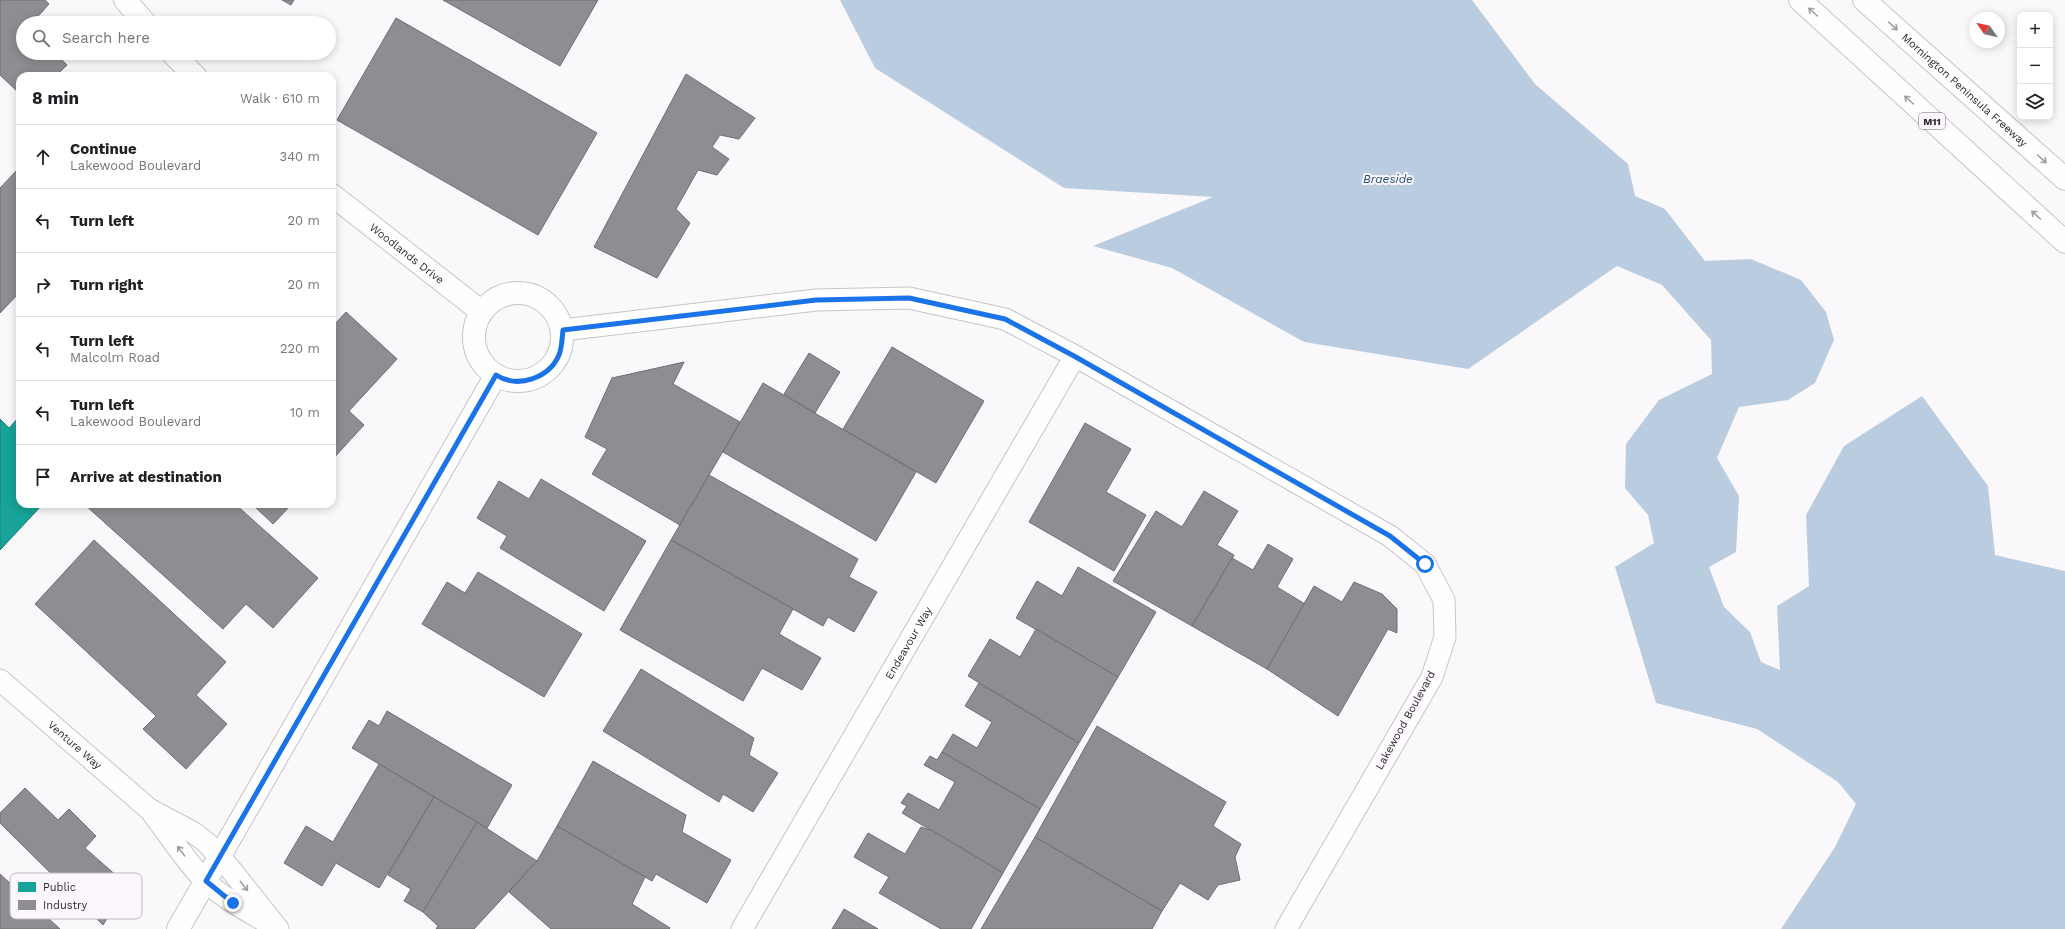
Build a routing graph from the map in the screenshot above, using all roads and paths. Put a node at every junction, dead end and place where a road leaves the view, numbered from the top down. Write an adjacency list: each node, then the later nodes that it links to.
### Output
1 (125, 0): 4 (main road)
2 (1800, 0): 9 (main road, M11, one-way to 2)
3 (1864, 0): 7 (main road, Mornington Peninsula Freeway, one-way to 7)
4 (140, 16)
5 (179, 60): 6 (main road)
6 (191, 72)
7 (2065, 179)
8 (336, 198): 10 (main road, Woodlands Drive)
9 (2065, 242)
10 (482, 312): 11 (main road); 13 (main road)
11 (563, 330): 12 (street, Lakewood Boulevard); 13 (main road)
12 (1074, 356): 20 (street, Endeavour Way); 21 (street, Lakewood Boulevard)
13 (496, 375): 16 (main road)
14 (0, 680): 15 (street, Venture Way)
15 (149, 809): 16 (street, Venture Way); 17 (street, Venture Way, one-way to 15)
16 (219, 856): 17 (main road); 18 (street, one-way to 18)
17 (206, 881): 18 (street); 19 (main road)
18 (277, 928)
19 (178, 929)
20 (742, 929)
21 (1286, 929)

